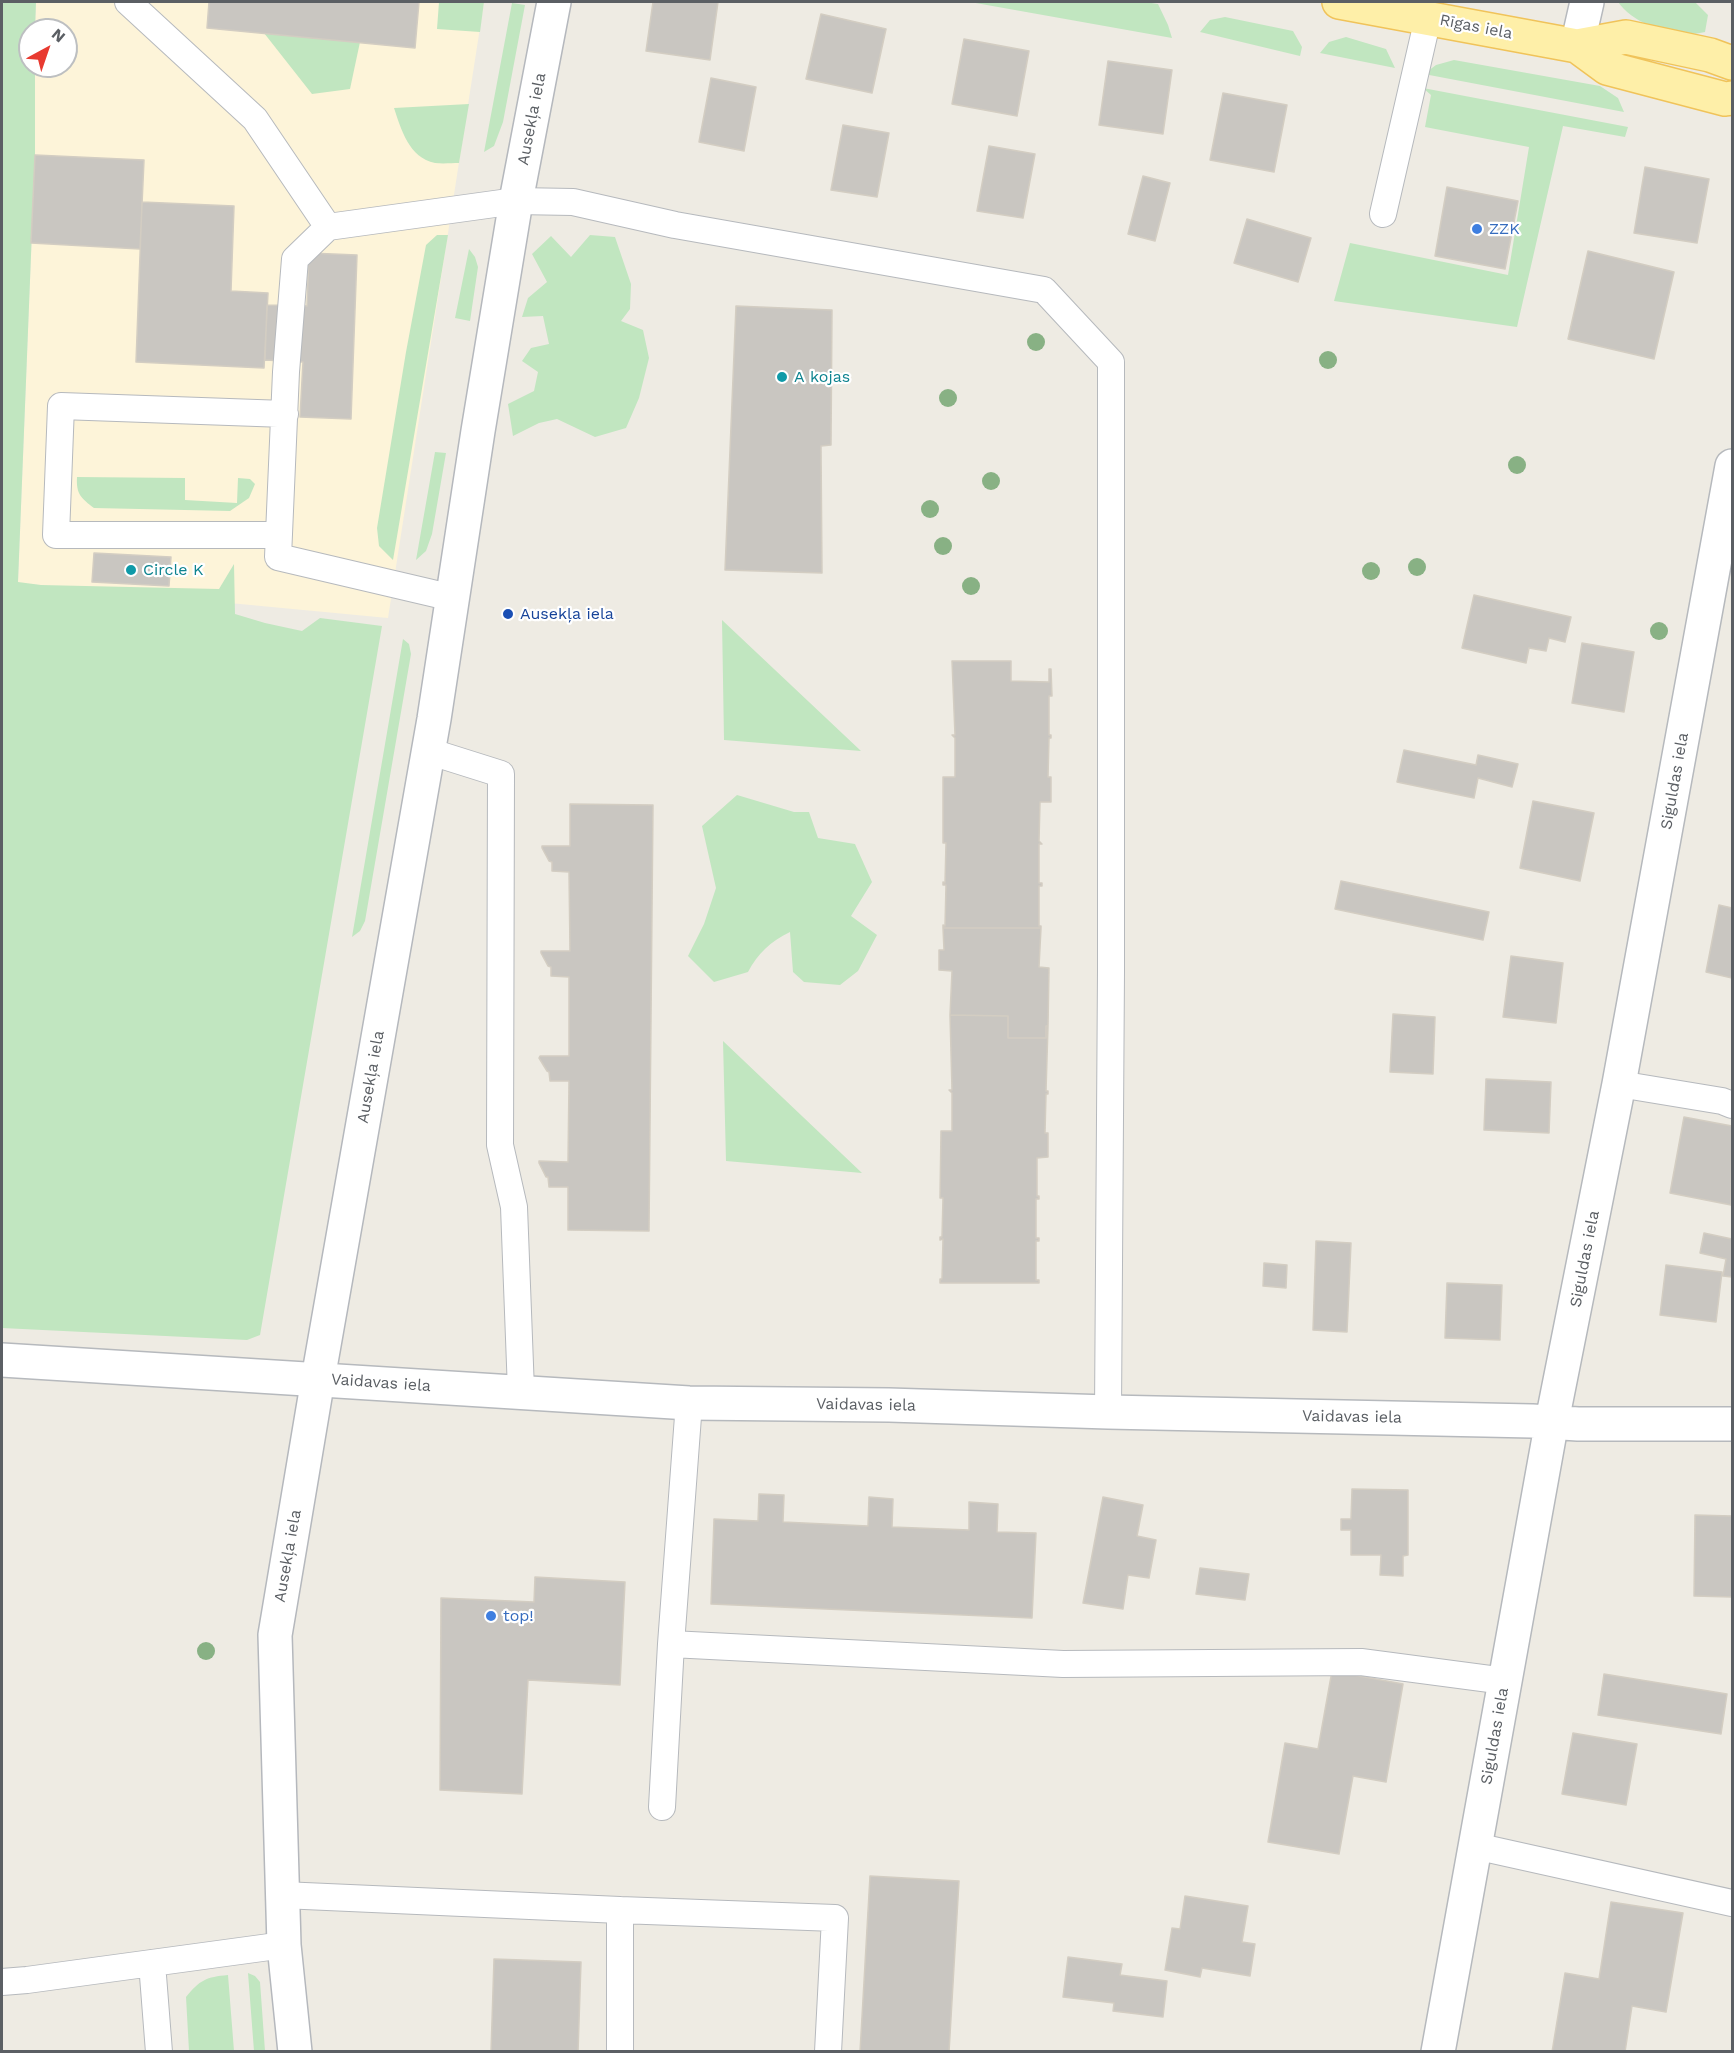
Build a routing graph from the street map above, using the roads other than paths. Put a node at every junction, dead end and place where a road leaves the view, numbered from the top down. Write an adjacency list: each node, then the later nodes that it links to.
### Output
1 (128, 2): 11 (lane)
2 (554, 2): 9 (street, Ausekļa iela)
3 (1339, 2): 5 (main road, Rīgas iela)
4 (1587, 2): 6 (street)
5 (1428, 18): 6 (main road, Rīgas iela); 10 (lane)
6 (1577, 46): 7 (main road, Rīgas iela); 8 (main road, Rīgas iela)
7 (1732, 63)
8 (1732, 98)
9 (516, 201): 11 (lane); 15 (street, Ausekļa iela); 23 (lane)
10 (1383, 214)
11 (328, 227): 12 (lane)
12 (285, 414): 14 (lane); 14 (lane)
13 (1732, 466): 17 (street, Siguldas iela)
14 (279, 535): 15 (lane)
15 (453, 598): 16 (street, Ausekļa iela)
16 (428, 751): 20 (street, Ausekļa iela); 21 (lane)
17 (1619, 1084): 18 (lane); 24 (street, Siguldas iela)
18 (1732, 1105)
19 (2, 1360): 20 (street, Vaidavas iela)
20 (318, 1379): 21 (street, Vaidavas iela); 30 (street, Ausekļa iela)
21 (521, 1391): 22 (street, Vaidavas iela)
22 (689, 1403): 23 (street, Vaidavas iela); 26 (lane)
23 (1108, 1412): 24 (street, Vaidavas iela)
24 (1552, 1421): 25 (street, Vaidavas iela); 27 (street, Siguldas iela)
25 (1732, 1424)
26 (671, 1644): 27 (lane); 28 (lane)
27 (1505, 1681): 29 (street, Siguldas iela)
28 (662, 1807)
29 (1475, 1846): 31 (lane); 40 (street, Siguldas iela)
30 (282, 1895): 32 (lane); 33 (street, Ausekļa iela)
31 (1732, 1903)
32 (620, 1910): 38 (lane); 39 (lane)
33 (284, 1945): 34 (lane); 37 (street, Ausekļa iela)
34 (152, 1963): 35 (lane); 36 (lane)
35 (2, 1982)
36 (159, 2052)
37 (295, 2052)
38 (620, 2052)
39 (828, 2052)
40 (1438, 2052)

